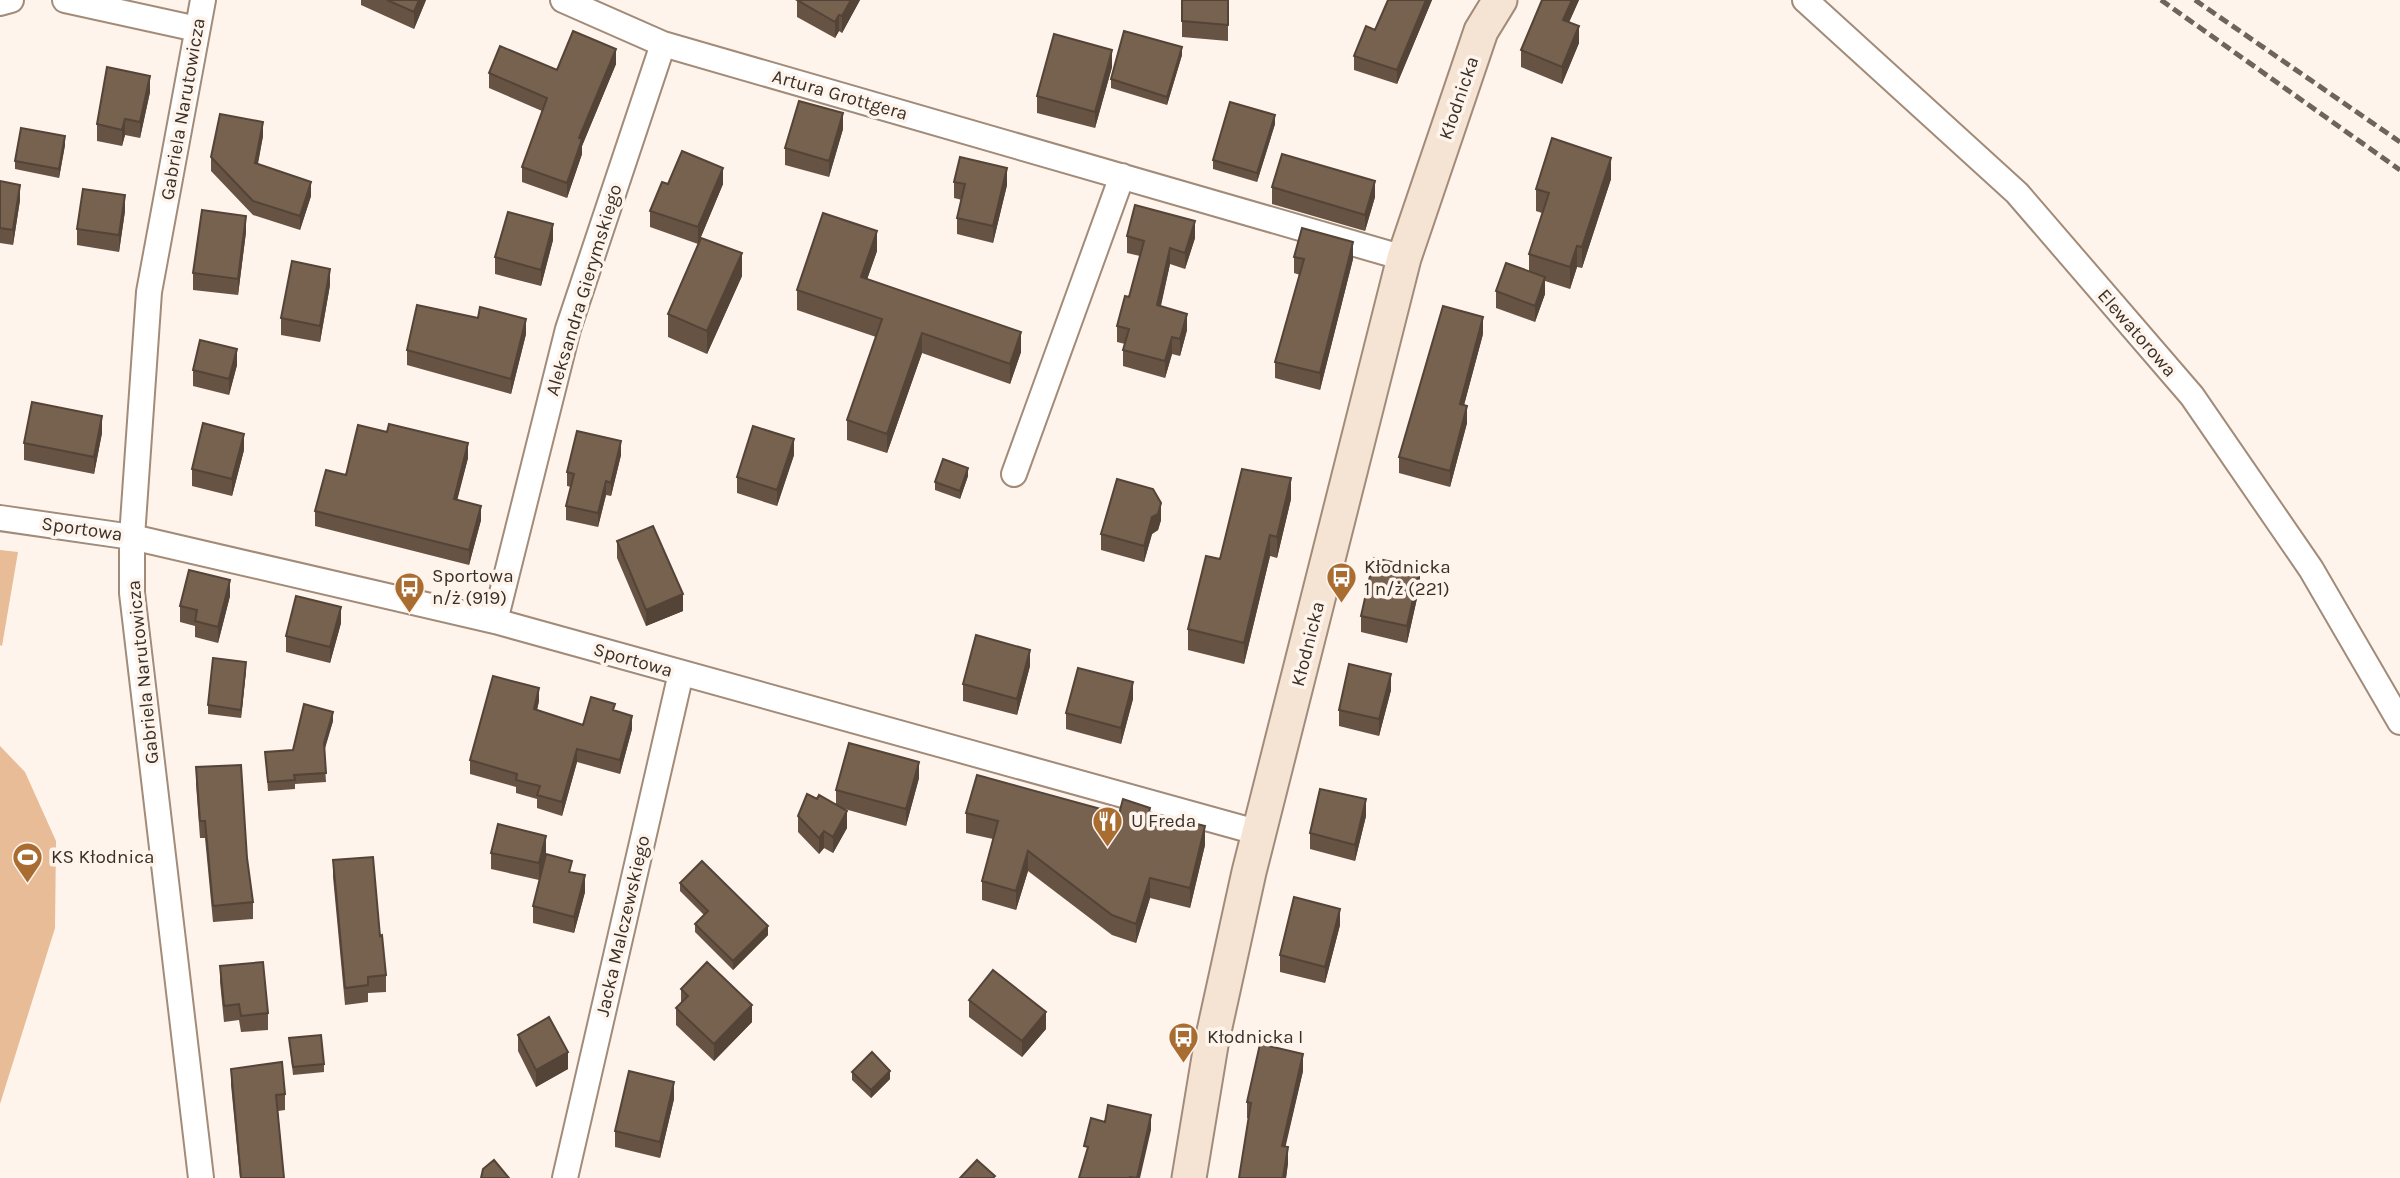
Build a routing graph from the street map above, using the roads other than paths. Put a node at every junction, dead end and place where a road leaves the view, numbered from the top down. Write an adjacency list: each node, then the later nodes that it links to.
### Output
1 (11, 0): 7 (street)
2 (65, 0): 8 (street)
3 (203, 0): 8 (street, Gabriela Narutowicza)
4 (564, 0): 9 (street, Artura Grottgera)
5 (1500, 0): 11 (main road, Kłodnicka)
6 (1805, 0): 17 (street, Elewatorowa)
7 (0, 3)
8 (197, 29): 14 (street, Gabriela Narutowicza)
9 (663, 44): 10 (street, Artura Grottgera); 15 (street, Aleksandra Gierymskiego)
10 (1122, 176): 11 (street, Artura Grottgera); 12 (street)
11 (1404, 258): 18 (main road, Kłodnicka)
12 (1014, 474)
13 (0, 518): 14 (street, Sportowa)
14 (132, 537): 15 (street, Sportowa); 19 (street, Gabriela Narutowicza)
15 (495, 621): 16 (street, Sportowa)
16 (681, 673): 18 (street, Sportowa); 20 (street, Jacka Malczewskiego)
17 (2400, 722)
18 (1260, 833): 21 (main road, Kłodnicka)
19 (201, 1178)
20 (565, 1178)
21 (1189, 1178)

